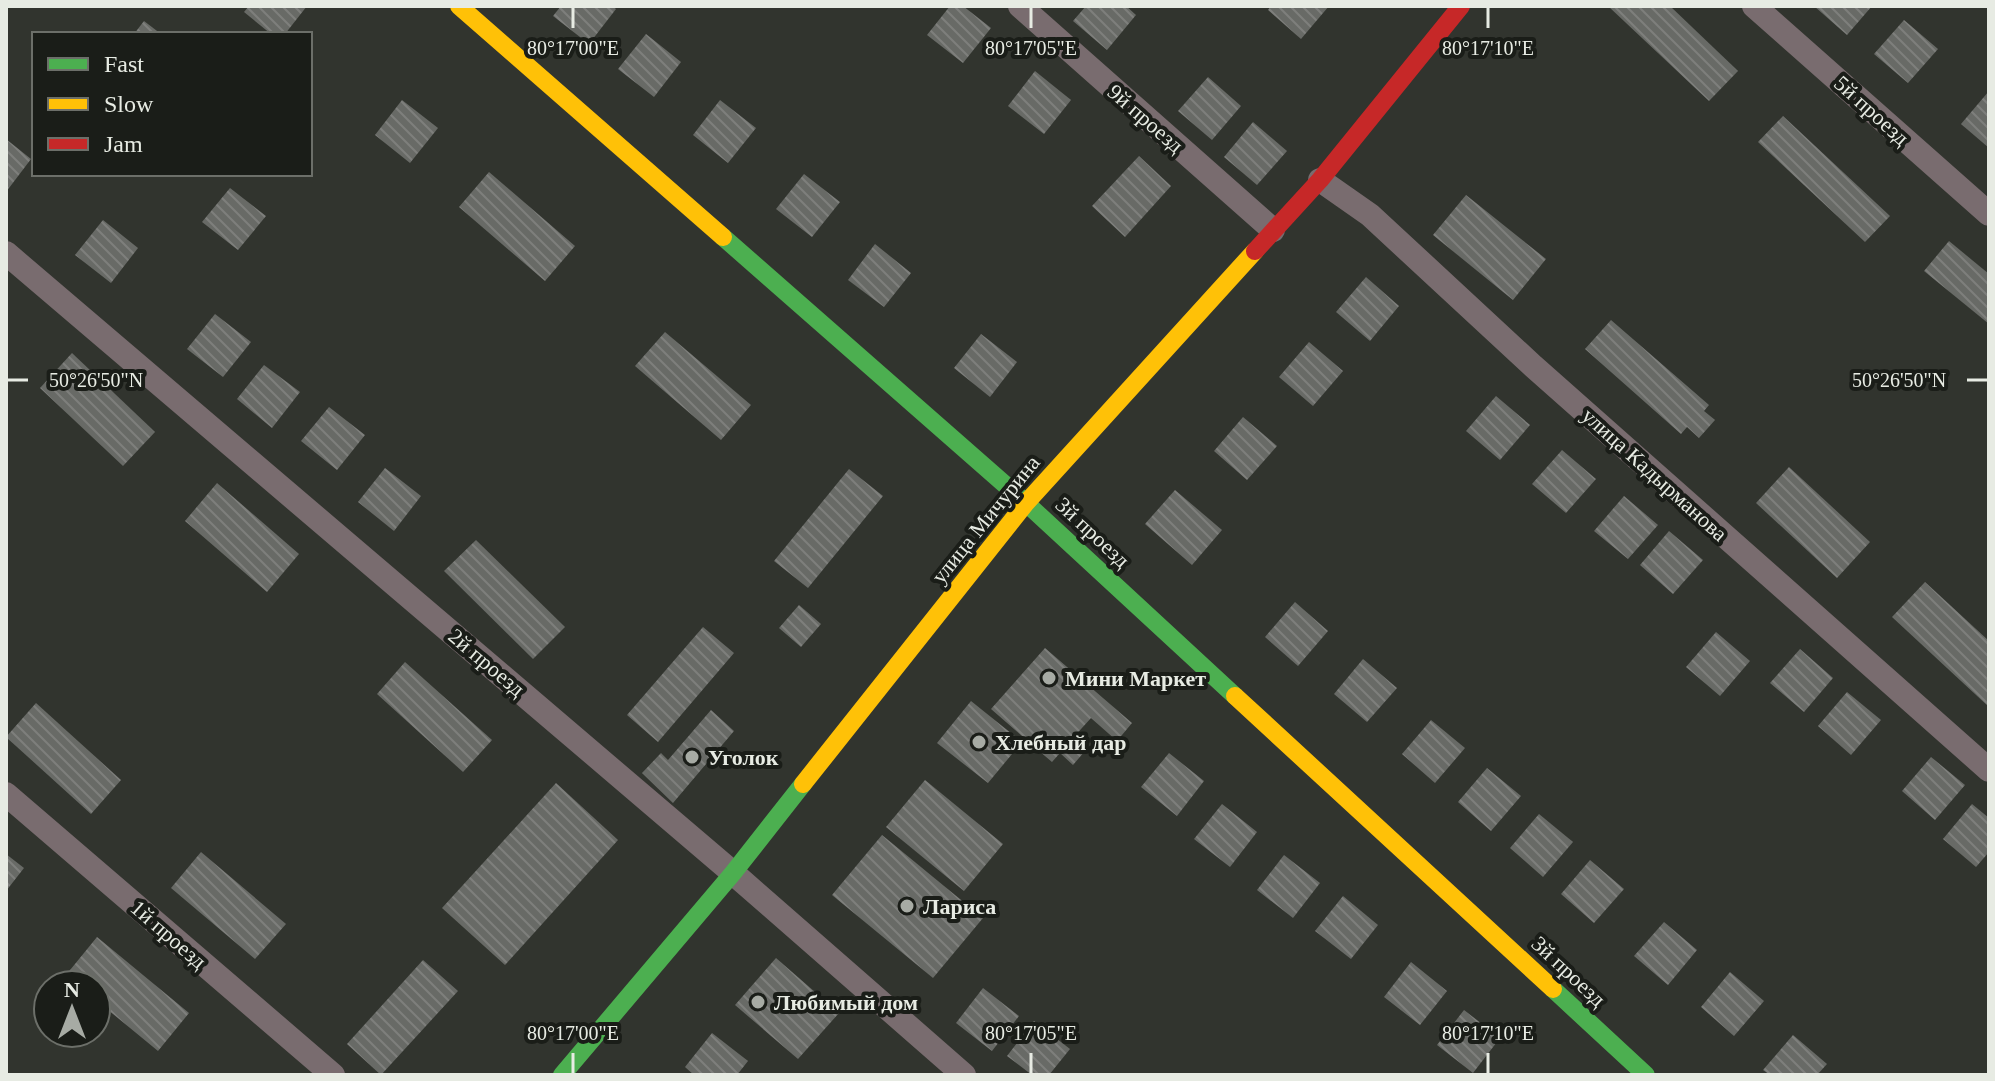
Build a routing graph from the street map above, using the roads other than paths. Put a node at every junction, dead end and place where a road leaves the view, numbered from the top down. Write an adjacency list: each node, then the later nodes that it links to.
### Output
1 (459, 6): 9 (street, 3й проезд)
2 (1020, 6): 7 (street, 9й проезд)
3 (1461, 6): 5 (street, улица Мичурина)
4 (1754, 6): 6 (street, 5й проезд)
5 (1320, 180): 7 (street, улица Мичурина); 10 (street, улица Кадырманова)
6 (1989, 214)
7 (1273, 230): 9 (street, улица Мичурина)
8 (6, 253): 12 (street, 2й проезд)
9 (1026, 503): 12 (street, улица Мичурина); 16 (street, 3й проезд)
10 (1989, 770)
11 (6, 794): 13 (street, 1й проезд)
12 (733, 873): 14 (street, улица Мичурина); 15 (street, 2й проезд)
13 (333, 1075)
14 (562, 1075)
15 (964, 1075)
16 (1646, 1075)

